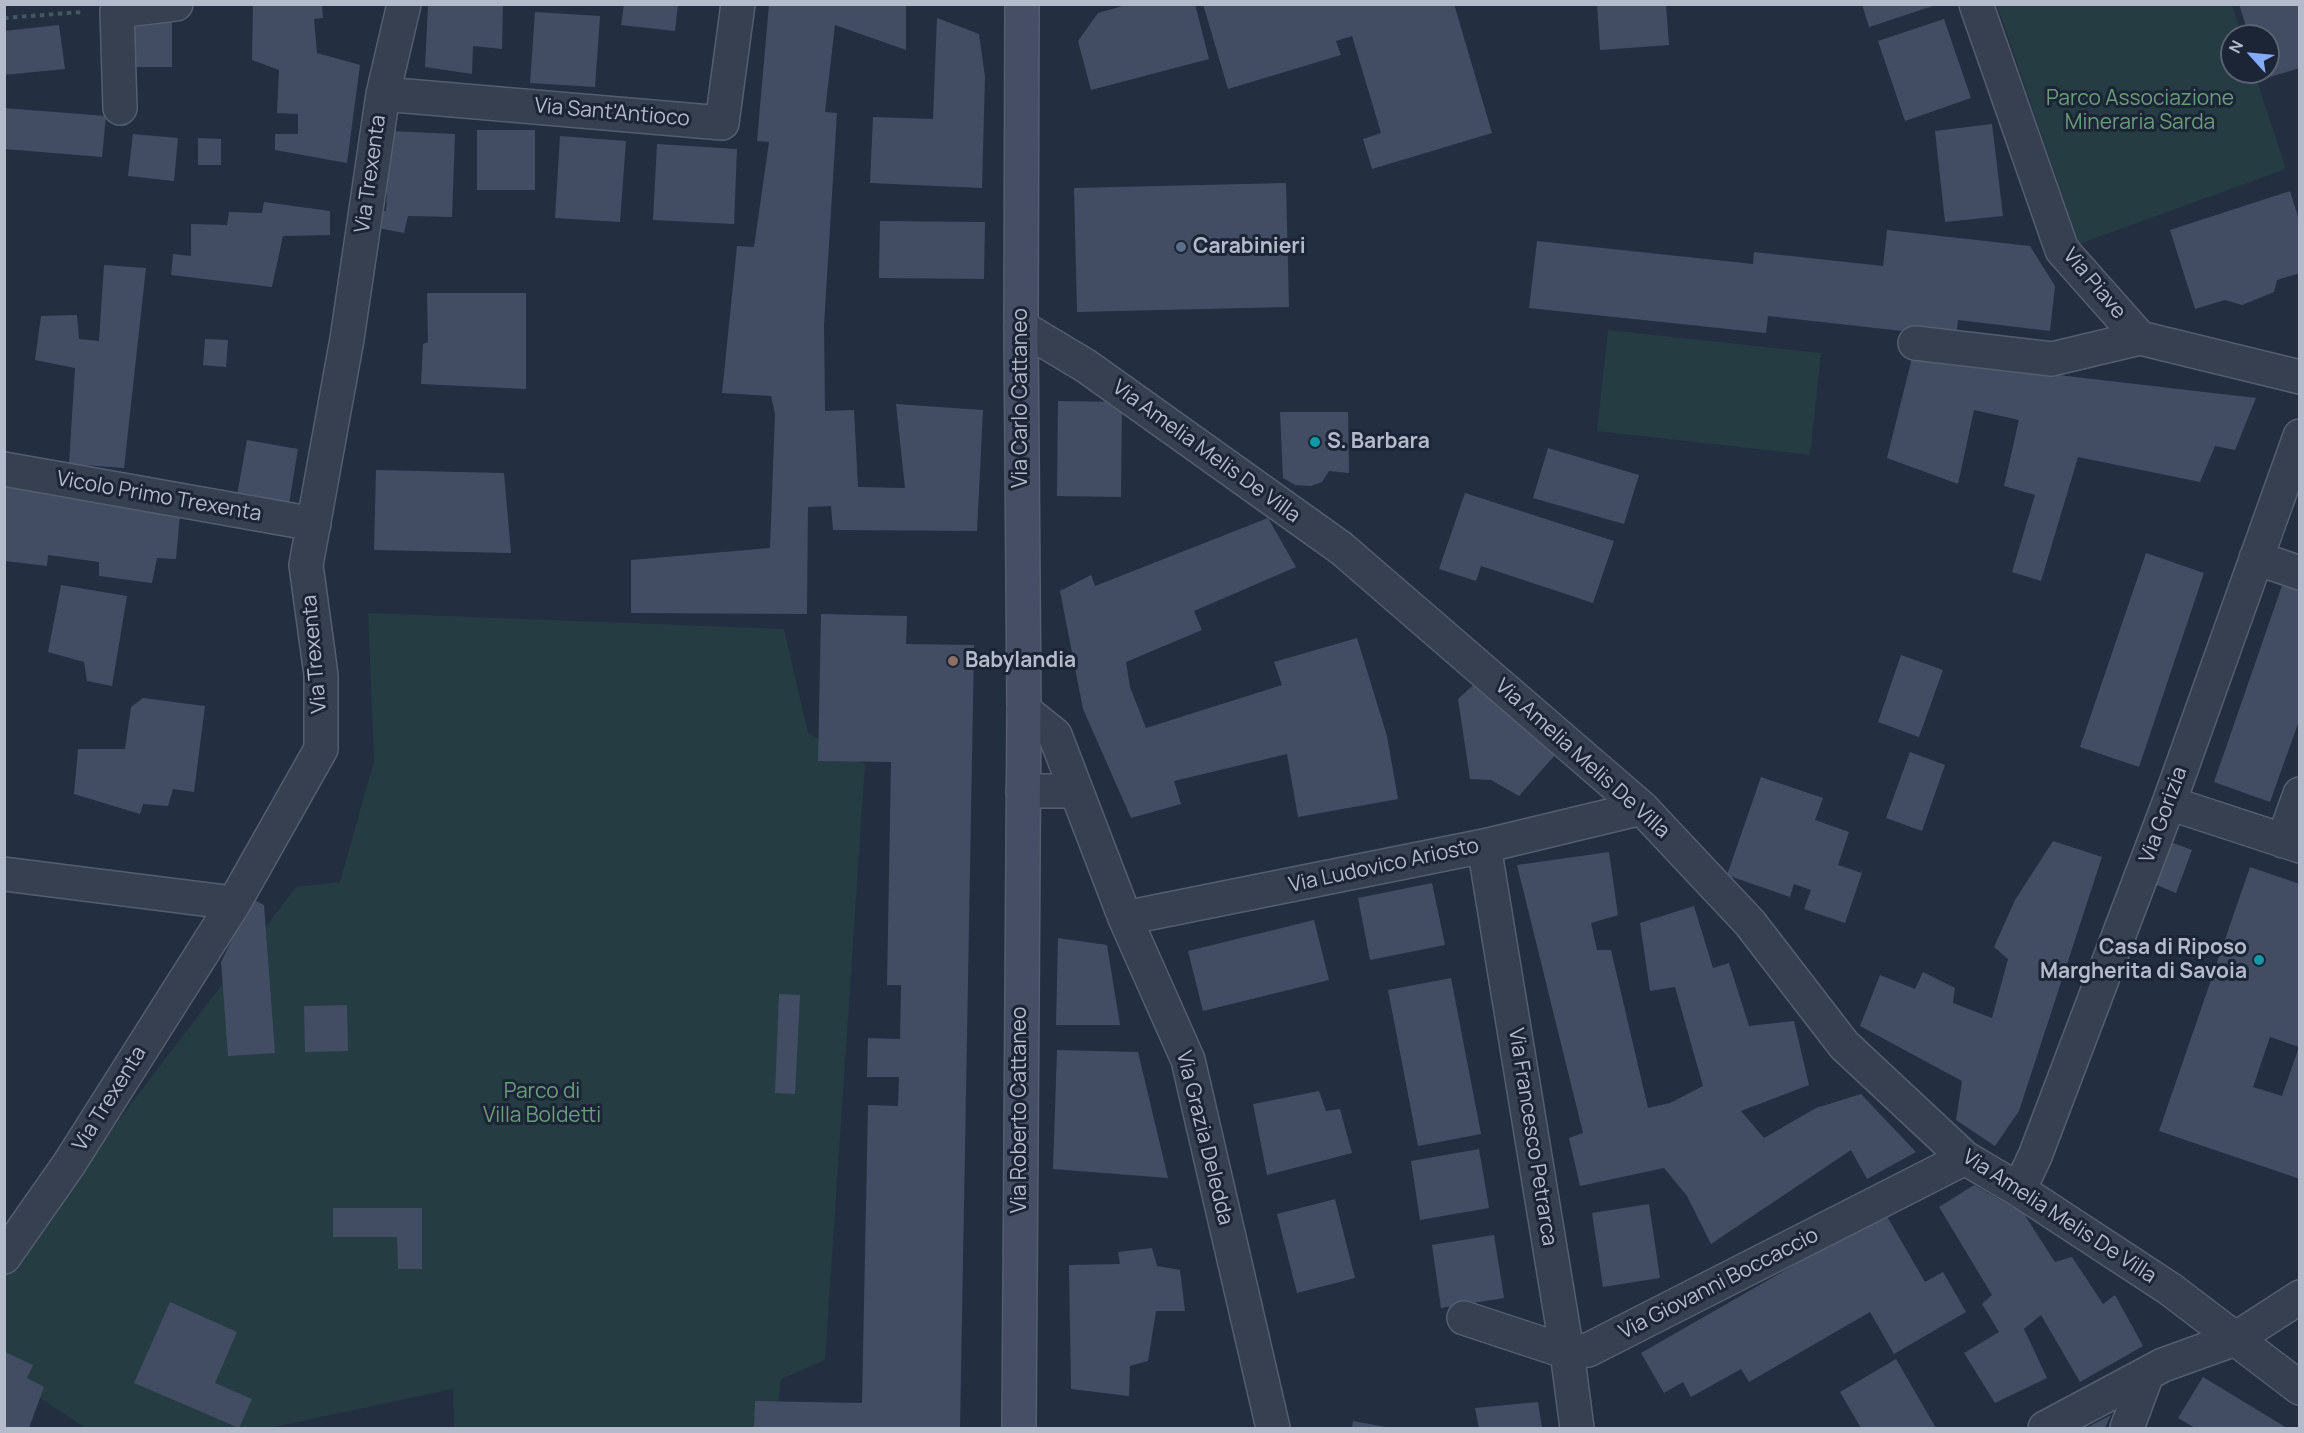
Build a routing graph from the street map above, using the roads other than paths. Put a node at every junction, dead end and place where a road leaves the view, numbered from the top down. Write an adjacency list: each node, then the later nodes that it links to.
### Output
1 (176, 4): 7 (street)
2 (404, 4): 6 (street, Via Trexenta)
3 (738, 4): 6 (street, Via Sant'Antioco)
4 (1022, 4): 8 (main road, Via Carlo Cattaneo)
5 (1976, 4): 9 (street, Via Piave)
6 (383, 93): 14 (street, Via Trexenta)
7 (120, 108)
8 (1021, 327): 17 (main road, Via Carlo Cattaneo); 22 (street, Via Amelia Melis De Villa)
9 (2140, 338): 10 (street); 11 (street, Via Piave)
10 (1915, 343)
11 (2300, 377)
12 (2300, 436): 15 (street, Via Gorizia)
13 (4, 469): 14 (street, Vicolo Primo Trexenta)
14 (314, 524): 26 (street, Via Trexenta)
15 (2256, 558): 16 (street); 21 (street, Via Gorizia)
16 (2300, 573)
17 (1024, 710): 18 (main road, Via Carlo Cattaneo); 19 (street, Via Grazia Deledda)
18 (1023, 791): 19 (street); 38 (main road, Via Roberto Cattaneo)
19 (1076, 791): 27 (street, Via Grazia Deledda)
20 (2300, 794): 23 (street)
21 (2169, 803): 23 (street); 29 (street, Via Gorizia)
22 (1642, 808): 24 (street, Via Ludovico Ariosto); 28 (street, Via Amelia Melis De Villa)
23 (2291, 843)
24 (1484, 846): 27 (street, Via Ludovico Ariosto); 34 (street, Via Francesco Petrarca)
25 (4, 874): 26 (street)
26 (234, 903): 30 (street, Via Trexenta)
27 (1125, 918): 39 (street, Via Grazia Deledda)
28 (1965, 1158): 29 (street, Via Amelia Melis De Villa); 34 (street, Via Giovanni Boccaccio)
29 (2019, 1190): 33 (street, Via Amelia Melis De Villa)
30 (4, 1257)
31 (2300, 1297): 33 (street)
32 (1464, 1318): 34 (street)
33 (2235, 1339): 35 (street); 36 (street); 37 (street, Via Amelia Melis De Villa)
34 (1567, 1352): 40 (street, Via Francesco Petrarca)
35 (2300, 1362)
36 (2146, 1377): 41 (street); 42 (street)
37 (2300, 1388)
38 (1019, 1428)
39 (1273, 1428)
40 (1576, 1428)
41 (2045, 1428)
42 (2127, 1428)

